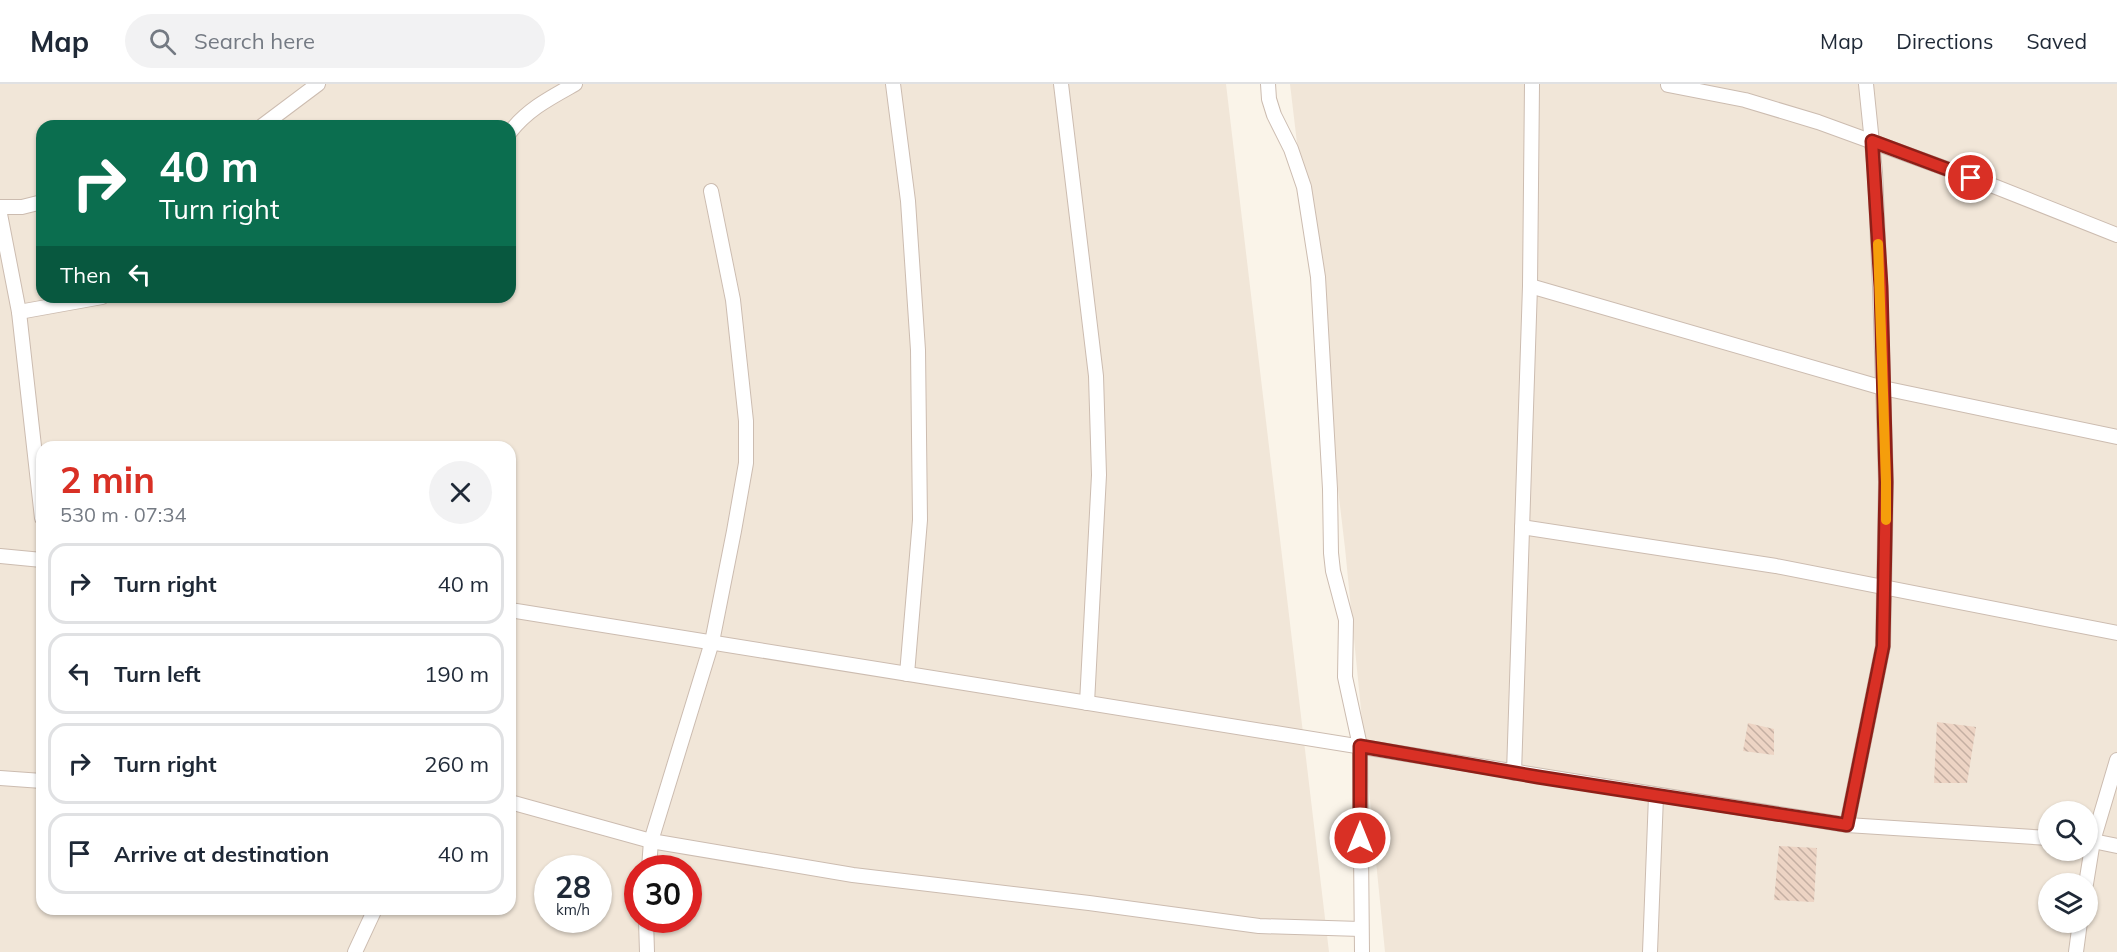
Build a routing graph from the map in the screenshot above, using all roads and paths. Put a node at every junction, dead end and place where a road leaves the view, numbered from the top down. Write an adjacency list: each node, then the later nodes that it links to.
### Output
1 (318, 84): 9 (street)
2 (575, 84): 10 (street)
3 (893, 84): 30 (street)
4 (1060, 84): 31 (street)
5 (1268, 84): 32 (street)
6 (1532, 84): 17 (street)
7 (1866, 84): 11 (street)
8 (1668, 85): 11 (street)
9 (270, 120)
10 (516, 124)
11 (1872, 141): 16 (street); 20 (street)
12 (711, 191): 29 (street)
13 (36, 204): 14 (street)
14 (0, 207)
15 (0, 214): 19 (street)
16 (2117, 235)
17 (1530, 286): 20 (street); 23 (street)
18 (69, 303): 19 (street)
19 (19, 312): 22 (street)
20 (1883, 388): 21 (street); 26 (street)
21 (2117, 437)
22 (36, 464)
23 (1522, 527): 26 (street); 34 (street)
24 (0, 556): 25 (street)
25 (36, 559)
26 (1884, 588): 28 (street); 40 (street)
27 (516, 611): 29 (street)
28 (2117, 633)
29 (711, 642): 30 (street); 42 (street)
30 (907, 674): 31 (street)
31 (1087, 703): 32 (street)
32 (1360, 746): 34 (street); 47 (street)
33 (2117, 760): 39 (street)
34 (1514, 773): 37 (street)
35 (0, 778): 36 (street)
36 (36, 781)
37 (1656, 796): 40 (street); 53 (street)
38 (516, 804): 42 (street)
39 (2098, 816)
40 (1847, 825): 41 (street)
41 (2038, 837)
42 (651, 841): 45 (street); 47 (street)
43 (2098, 842): 44 (street)
44 (2117, 846)
45 (650, 855)
46 (372, 915): 50 (street)
47 (1360, 930): 52 (street)
48 (646, 933): 51 (street)
49 (2079, 933): 54 (street)
50 (355, 952)
51 (647, 952)
52 (1362, 952)
53 (1650, 952)
54 (2076, 952)

